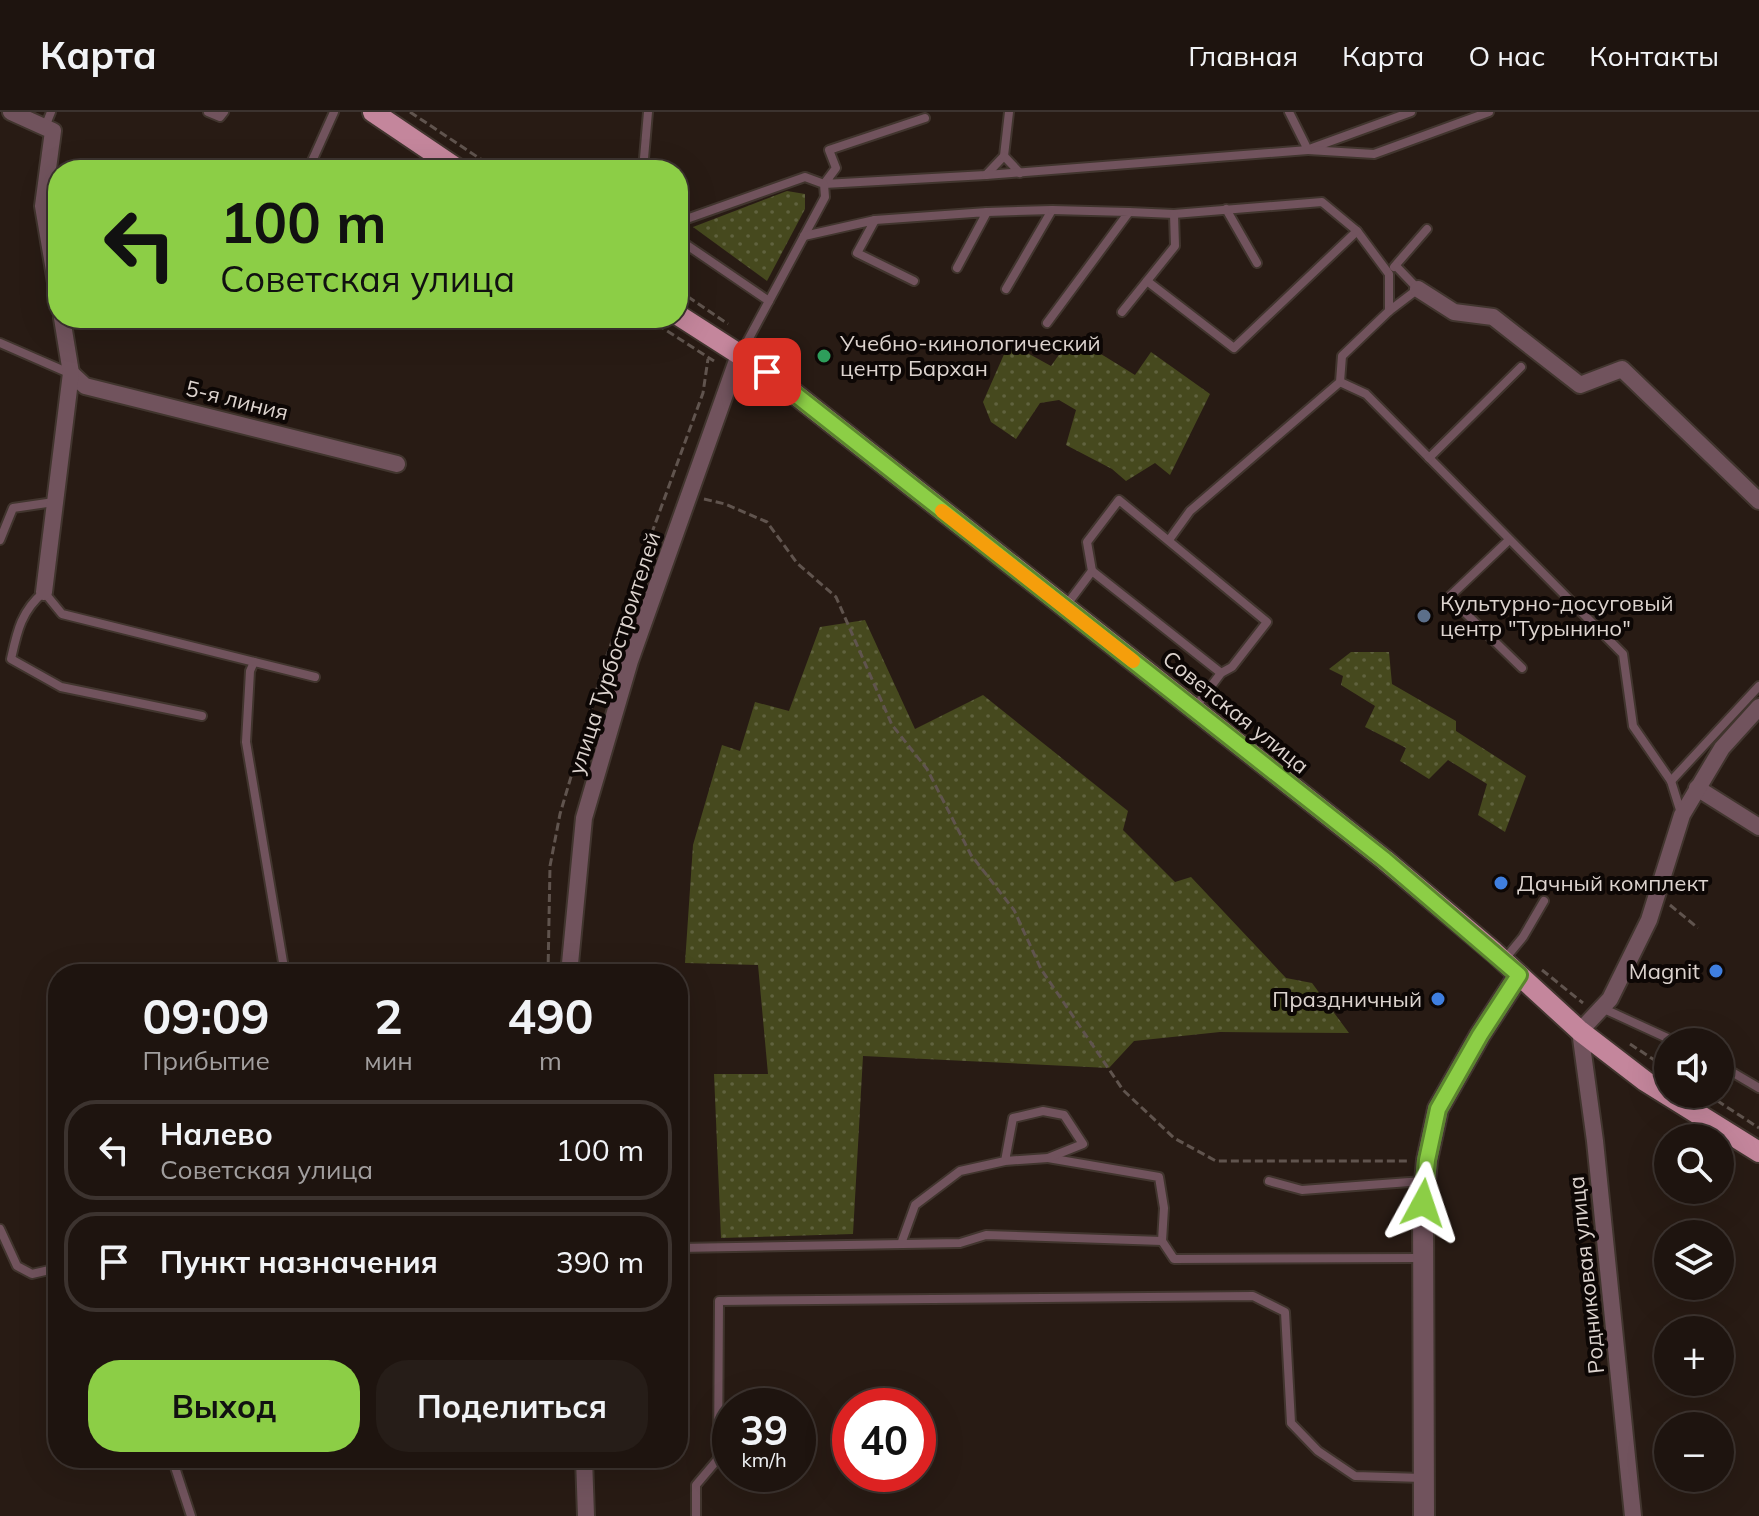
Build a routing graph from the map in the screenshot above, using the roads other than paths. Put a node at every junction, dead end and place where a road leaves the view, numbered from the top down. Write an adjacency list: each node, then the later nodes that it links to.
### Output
1 (11, 112): 12 (street)
2 (208, 112): 3 (lane)
3 (224, 112)
4 (334, 112): 16 (lane)
5 (373, 112): 17 (main road)
6 (648, 112): 18 (lane)
7 (1009, 112): 14 (lane)
8 (1289, 112): 13 (lane)
9 (1411, 112): 13 (lane)
10 (1489, 112): 13 (lane)
11 (925, 118): 22 (lane)
12 (48, 120): 15 (street)
13 (1308, 150): 20 (lane)
14 (1004, 156): 20 (lane); 21 (lane)
15 (49, 160)
16 (312, 160)
17 (444, 160)
18 (644, 160)
19 (48, 168): 32 (street)
20 (1020, 173): 21 (lane)
21 (986, 175): 22 (lane)
22 (824, 184): 28 (lane); 33 (lane)
23 (1226, 209): 27 (lane); 31 (lane); 35 (lane)
24 (1052, 210): 25 (lane); 26 (lane); 41 (lane)
25 (987, 212): 29 (lane); 37 (lane)
26 (1129, 212): 27 (lane); 47 (lane)
27 (1174, 214): 40 (lane)
28 (688, 218)
29 (875, 220): 33 (lane); 39 (lane)
30 (1427, 229): 36 (lane)
31 (1357, 231): 38 (lane); 40 (lane)
32 (48, 235)
33 (804, 236): 43 (lane)
34 (688, 246): 43 (lane)
35 (1257, 263)
36 (1396, 266): 38 (lane); 42 (lane)
37 (957, 268)
38 (1389, 274): 44 (lane)
39 (914, 281)
40 (1147, 281): 45 (lane)
41 (1006, 289)
42 (1418, 289): 44 (lane); 56 (street)
43 (769, 301): 50 (lane)
44 (1389, 311): 53 (lane)
45 (1122, 312)
46 (688, 322): 50 (main road, Советская улица)
47 (1047, 323)
48 (64, 328): 52 (street)
49 (0, 343): 52 (lane)
50 (739, 355): 63 (main road, Советская улица); 79 (street, улица Турбостроителей)
51 (1521, 367): 54 (lane)
52 (71, 373): 55 (street, 5-я линия); 57 (street)
53 (1340, 382): 54 (lane); 59 (lane)
54 (1429, 458): 60 (lane)
55 (397, 464)
56 (1759, 501)
57 (55, 502): 58 (lane); 62 (street)
58 (0, 540)
59 (1169, 540): 61 (lane); 66 (lane)
60 (1509, 540): 65 (lane); 72 (lane)
61 (1092, 571): 63 (lane); 66 (lane)
62 (44, 592): 64 (lane); 71 (lane)
63 (1064, 607): 70 (main road, Советская улица)
64 (254, 662): 67 (lane); 78 (lane)
65 (1522, 668)
66 (1221, 673): 70 (lane)
67 (315, 677)
68 (1759, 686): 72 (lane)
69 (1759, 707): 73 (street)
70 (1194, 709): 77 (main road, Советская улица)
71 (202, 716)
72 (1671, 781): 74 (lane)
73 (1697, 788): 74 (street); 75 (street)
74 (1682, 815): 81 (street)
75 (1759, 827)
76 (1544, 901): 77 (lane)
77 (1503, 960): 80 (main road, Советская улица)
78 (283, 964)
79 (570, 964)
80 (1519, 975): 82 (main road, Советская улица); 90 (street)
81 (1602, 1008): 82 (street); 83 (lane)
82 (1580, 1031): 86 (main road, Советская улица); 104 (street, Родниковая улица)
83 (1654, 1032)
84 (1734, 1073): 85 (lane)
85 (1759, 1088)
86 (1759, 1152)
87 (1048, 1158): 88 (lane); 88 (lane); 92 (lane)
88 (1005, 1161): 93 (lane)
89 (1269, 1181): 90 (lane)
90 (1425, 1181): 95 (street)
91 (0, 1229): 96 (lane)
92 (1162, 1241): 93 (lane); 95 (lane)
93 (901, 1244): 94 (lane)
94 (688, 1248)
95 (1423, 1258): 99 (street)
96 (48, 1270)
97 (175, 1468): 100 (lane)
98 (584, 1468): 101 (street)
99 (1424, 1478): 102 (lane); 103 (street)
100 (191, 1516)
101 (586, 1516)
102 (696, 1516)
103 (1424, 1516)
104 (1633, 1516)

